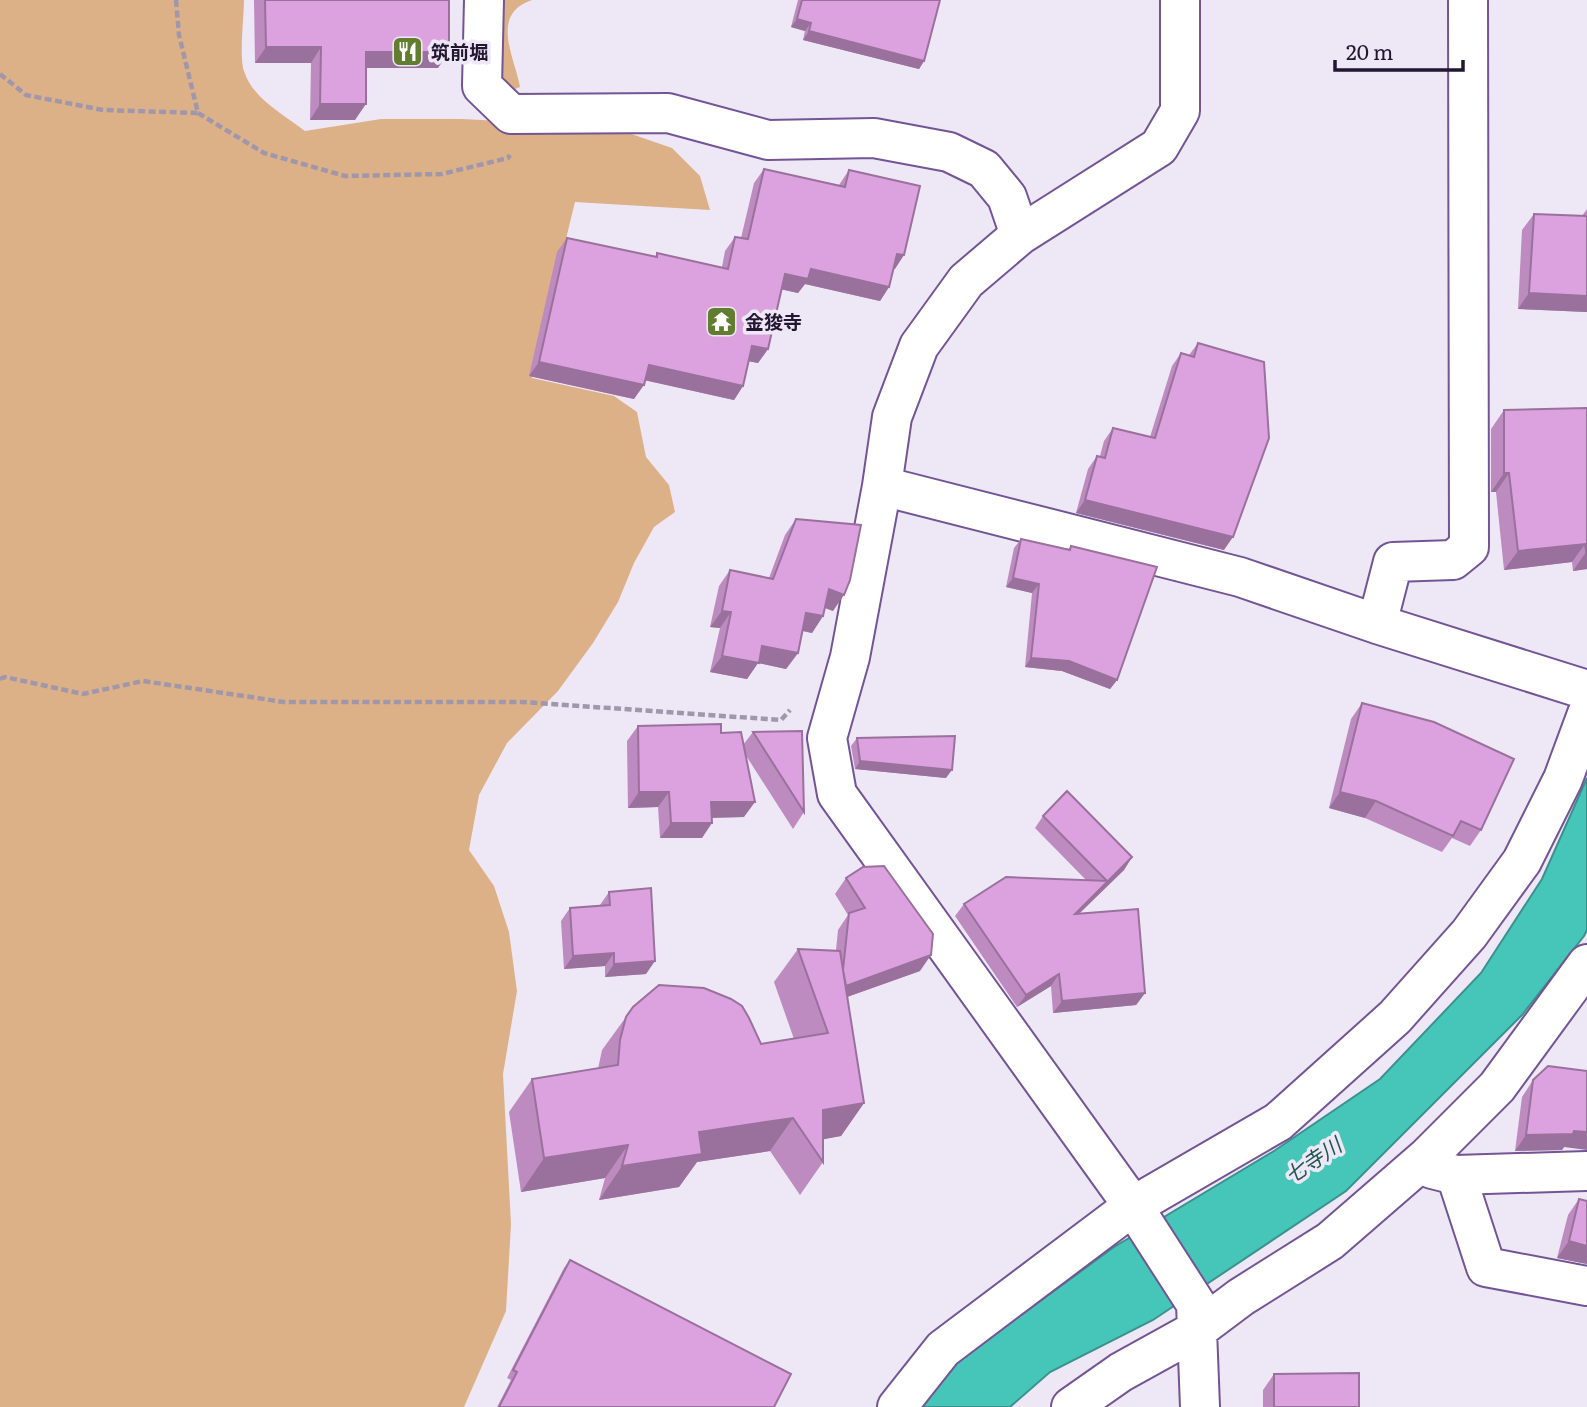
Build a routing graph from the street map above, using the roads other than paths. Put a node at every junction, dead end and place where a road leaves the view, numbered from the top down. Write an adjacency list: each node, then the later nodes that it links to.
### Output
1 (484, 0): 4 (street)
2 (1180, 0): 4 (street)
3 (1468, 0): 6 (street)
4 (1020, 235): 5 (street)
5 (882, 486): 6 (street); 13 (street)
6 (1377, 624): 7 (street)
7 (1587, 690)
8 (1587, 713): 13 (street)
9 (1587, 964): 10 (street)
10 (1418, 1165): 12 (street); 15 (street)
11 (1587, 1171): 12 (street)
12 (1456, 1175): 14 (street)
13 (1139, 1216): 15 (street); 16 (street)
14 (1587, 1286)
15 (1196, 1317): 17 (street); 18 (street)
16 (897, 1407)
17 (1071, 1407)
18 (1200, 1407)

